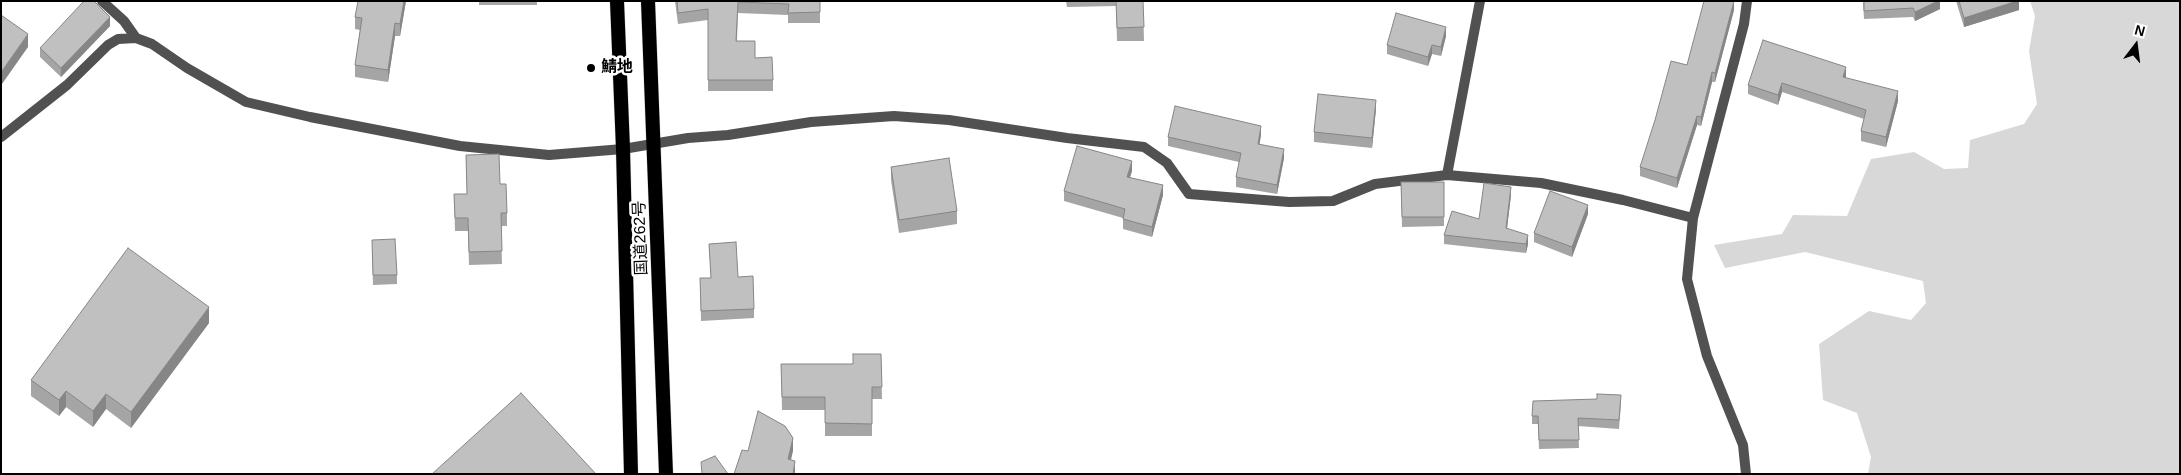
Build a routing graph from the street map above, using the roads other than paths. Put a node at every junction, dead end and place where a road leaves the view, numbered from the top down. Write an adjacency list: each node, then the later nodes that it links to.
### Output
1 (102, 1): 6 (street)
2 (617, 1): 9 (highway, 国道262号)
3 (648, 1): 8 (highway, 国道262号)
4 (1480, 1): 10 (street)
5 (1747, 1): 11 (street)
6 (136, 38): 7 (street); 9 (street)
7 (1, 137)
8 (655, 144): 9 (street); 10 (street); 13 (highway, 国道262号)
9 (623, 149): 12 (highway, 国道262号)
10 (1446, 175): 11 (street)
11 (1693, 218): 14 (street)
12 (632, 474)
13 (666, 474)
14 (1746, 474)

